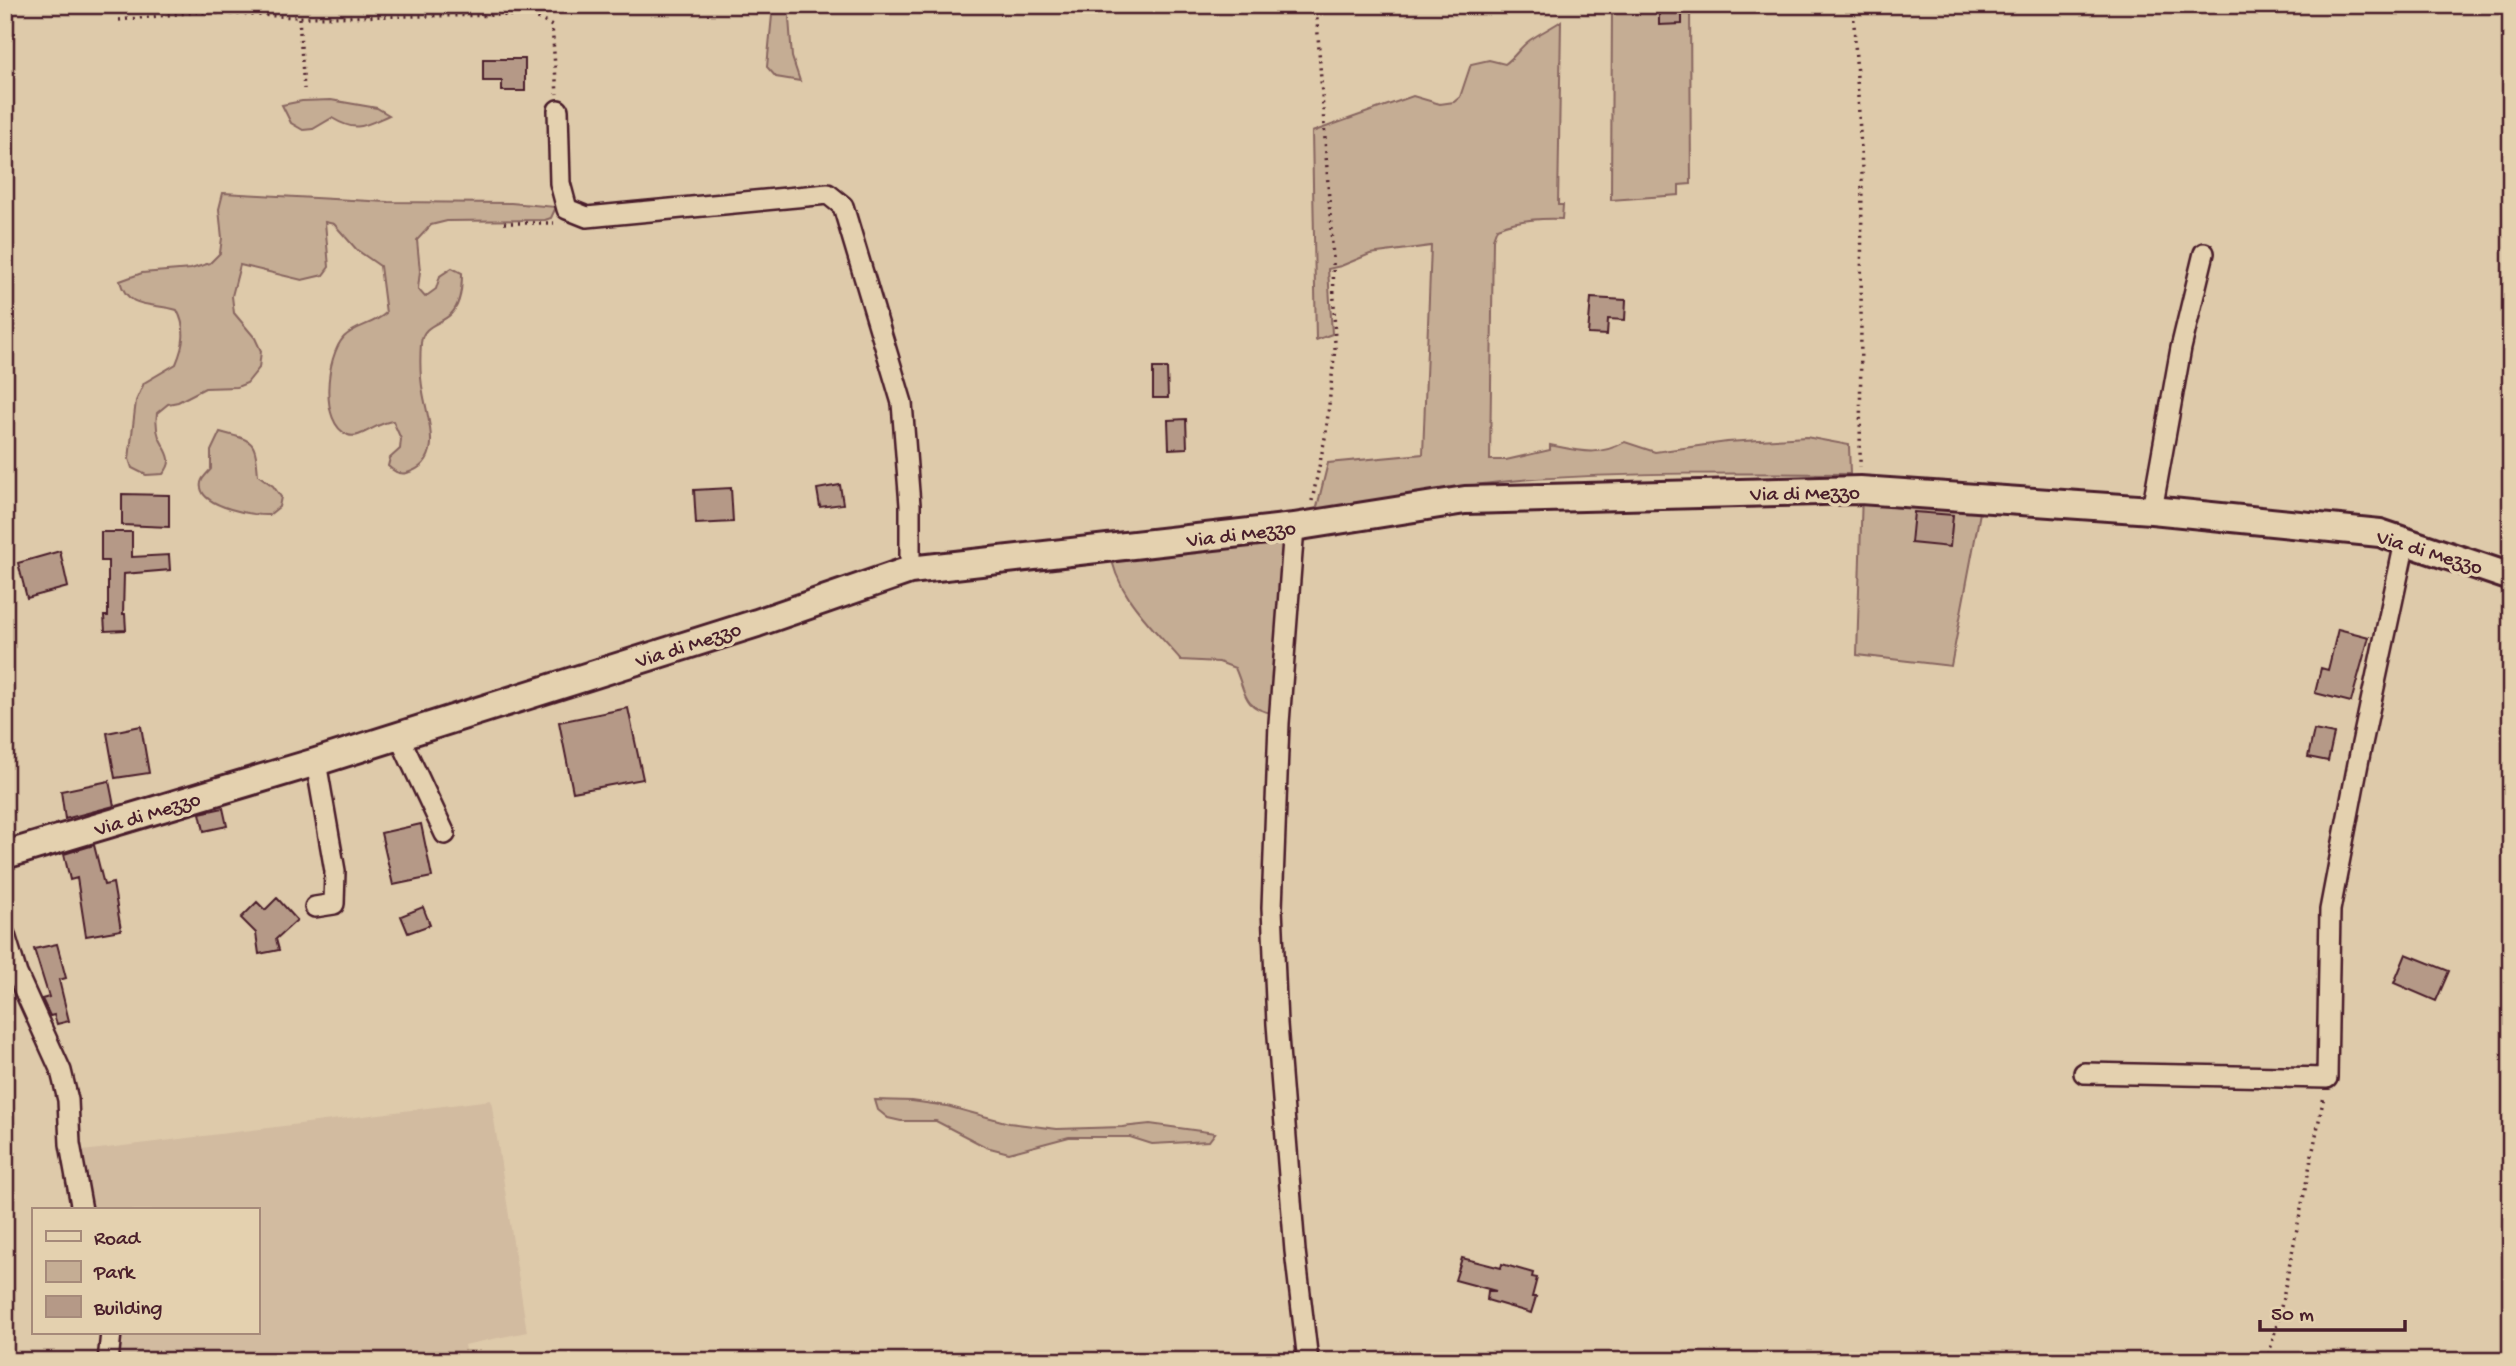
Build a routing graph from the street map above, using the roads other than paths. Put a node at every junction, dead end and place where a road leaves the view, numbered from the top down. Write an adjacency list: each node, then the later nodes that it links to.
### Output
1 (558, 110): 6 (street)
2 (2204, 253): 3 (street)
3 (2152, 510): 4 (main road, Via di Mezzo); 5 (main road, Via di Mezzo)
4 (1294, 527): 6 (main road, Via di Mezzo); 18 (street)
5 (2405, 542): 7 (main road, Via di Mezzo); 14 (street)
6 (910, 570): 8 (main road, Via di Mezzo)
7 (2511, 577)
8 (399, 736): 9 (main road, Via di Mezzo); 10 (street)
9 (316, 762): 11 (main road, Via di Mezzo); 12 (street)
10 (445, 834)
11 (5, 855)
12 (315, 907)
13 (5, 935): 15 (street)
14 (2084, 1073)
15 (82, 1208)
16 (111, 1334): 17 (street)
17 (108, 1361)
18 (1308, 1361)

